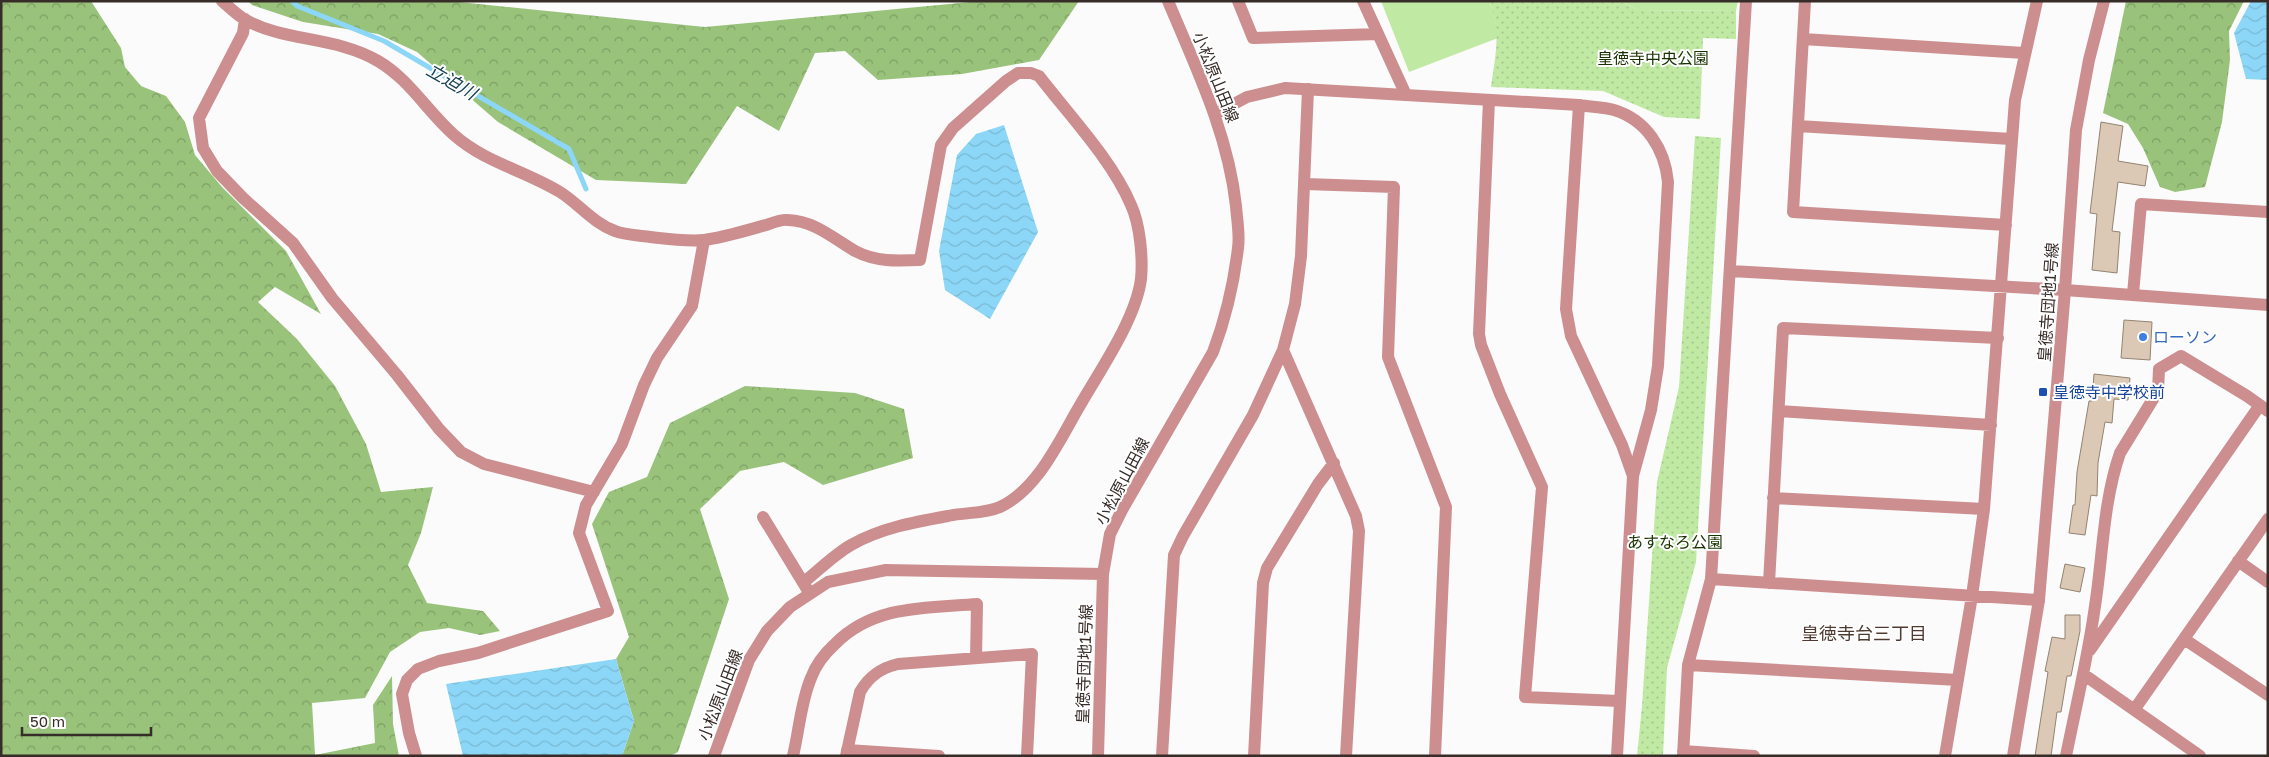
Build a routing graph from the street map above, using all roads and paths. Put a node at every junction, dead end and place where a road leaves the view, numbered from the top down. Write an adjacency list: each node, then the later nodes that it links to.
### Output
1 (222, 1): 9 (street)
2 (1168, 1): 17 (street, 小松原山田線)
3 (1238, 1): 10 (street)
4 (1363, 1): 10 (street)
5 (1746, 1): 24 (street)
6 (1805, 1): 11 (street)
7 (2037, 1): 12 (street)
8 (2104, 1): 26 (street, 皇徳寺団地1号線)
9 (244, 19): 23 (street); 36 (street)
10 (1378, 34): 14 (street)
11 (1803, 39): 12 (street); 18 (street)
12 (2024, 52): 19 (street)
13 (1308, 89): 14 (street); 17 (street); 20 (street)
14 (1406, 95): 15 (street)
15 (1489, 100): 16 (street); 56 (street)
16 (1579, 105): 35 (street); 35 (street)
17 (1215, 114): 42 (street, 小松原山田線)
18 (1798, 126): 19 (street); 22 (street)
19 (2011, 139): 22 (street)
20 (1305, 184): 30 (street); 70 (street)
21 (2268, 212): 27 (street)
22 (2006, 225): 25 (street)
23 (704, 240): 36 (street); 46 (street)
24 (1731, 270): 25 (street); 43 (street)
25 (2002, 286): 26 (street); 29 (street)
26 (2066, 290): 27 (street); 48 (street, 皇徳寺団地1号線)
27 (2133, 294): 28 (street)
28 (2268, 305)
29 (1998, 338): 32 (street); 33 (street)
30 (1283, 350): 34 (street); 67 (street)
31 (2264, 408): 50 (street); 50 (street)
32 (1779, 411): 33 (street); 37 (street)
33 (1991, 425): 38 (street)
34 (1334, 463): 68 (street); 69 (street)
35 (1633, 476): 56 (street)
36 (594, 492): 60 (street)
37 (1774, 498): 38 (street); 45 (street)
38 (1984, 509): 47 (street)
39 (763, 517): 46 (street)
40 (2268, 519): 41 (street)
41 (2238, 561): 44 (street); 49 (street)
42 (1103, 574): 46 (street, 小松原山田線); 66 (street, 皇徳寺団地1号線)
43 (1711, 579): 45 (street); 52 (street)
44 (2268, 582)
45 (1769, 583): 47 (street)
46 (806, 588): 61 (street, 小松原山田線)
47 (1972, 596): 48 (street); 54 (street)
48 (2039, 600): 74 (street, 皇徳寺団地1号線)
49 (2184, 639): 55 (street); 57 (street)
50 (2087, 654): 53 (street)
51 (976, 658): 58 (street); 62 (street); 65 (street)
52 (1688, 665): 54 (street); 59 (street)
53 (2083, 674): 57 (street); 75 (street)
54 (1958, 680): 73 (street)
55 (2268, 695)
56 (1619, 701): 71 (street)
57 (2134, 710): 76 (street)
58 (846, 753): 63 (street)
59 (1683, 753): 72 (street)
60 (416, 756)
61 (714, 756)
62 (794, 756)
63 (931, 756): 64 (street)
64 (939, 756)
65 (1027, 756)
66 (1098, 756)
67 (1162, 756)
68 (1254, 756)
69 (1346, 756)
70 (1435, 756)
71 (1617, 756)
72 (1754, 756)
73 (1945, 756)
74 (2013, 756)
75 (2066, 756)
76 (2200, 756)

